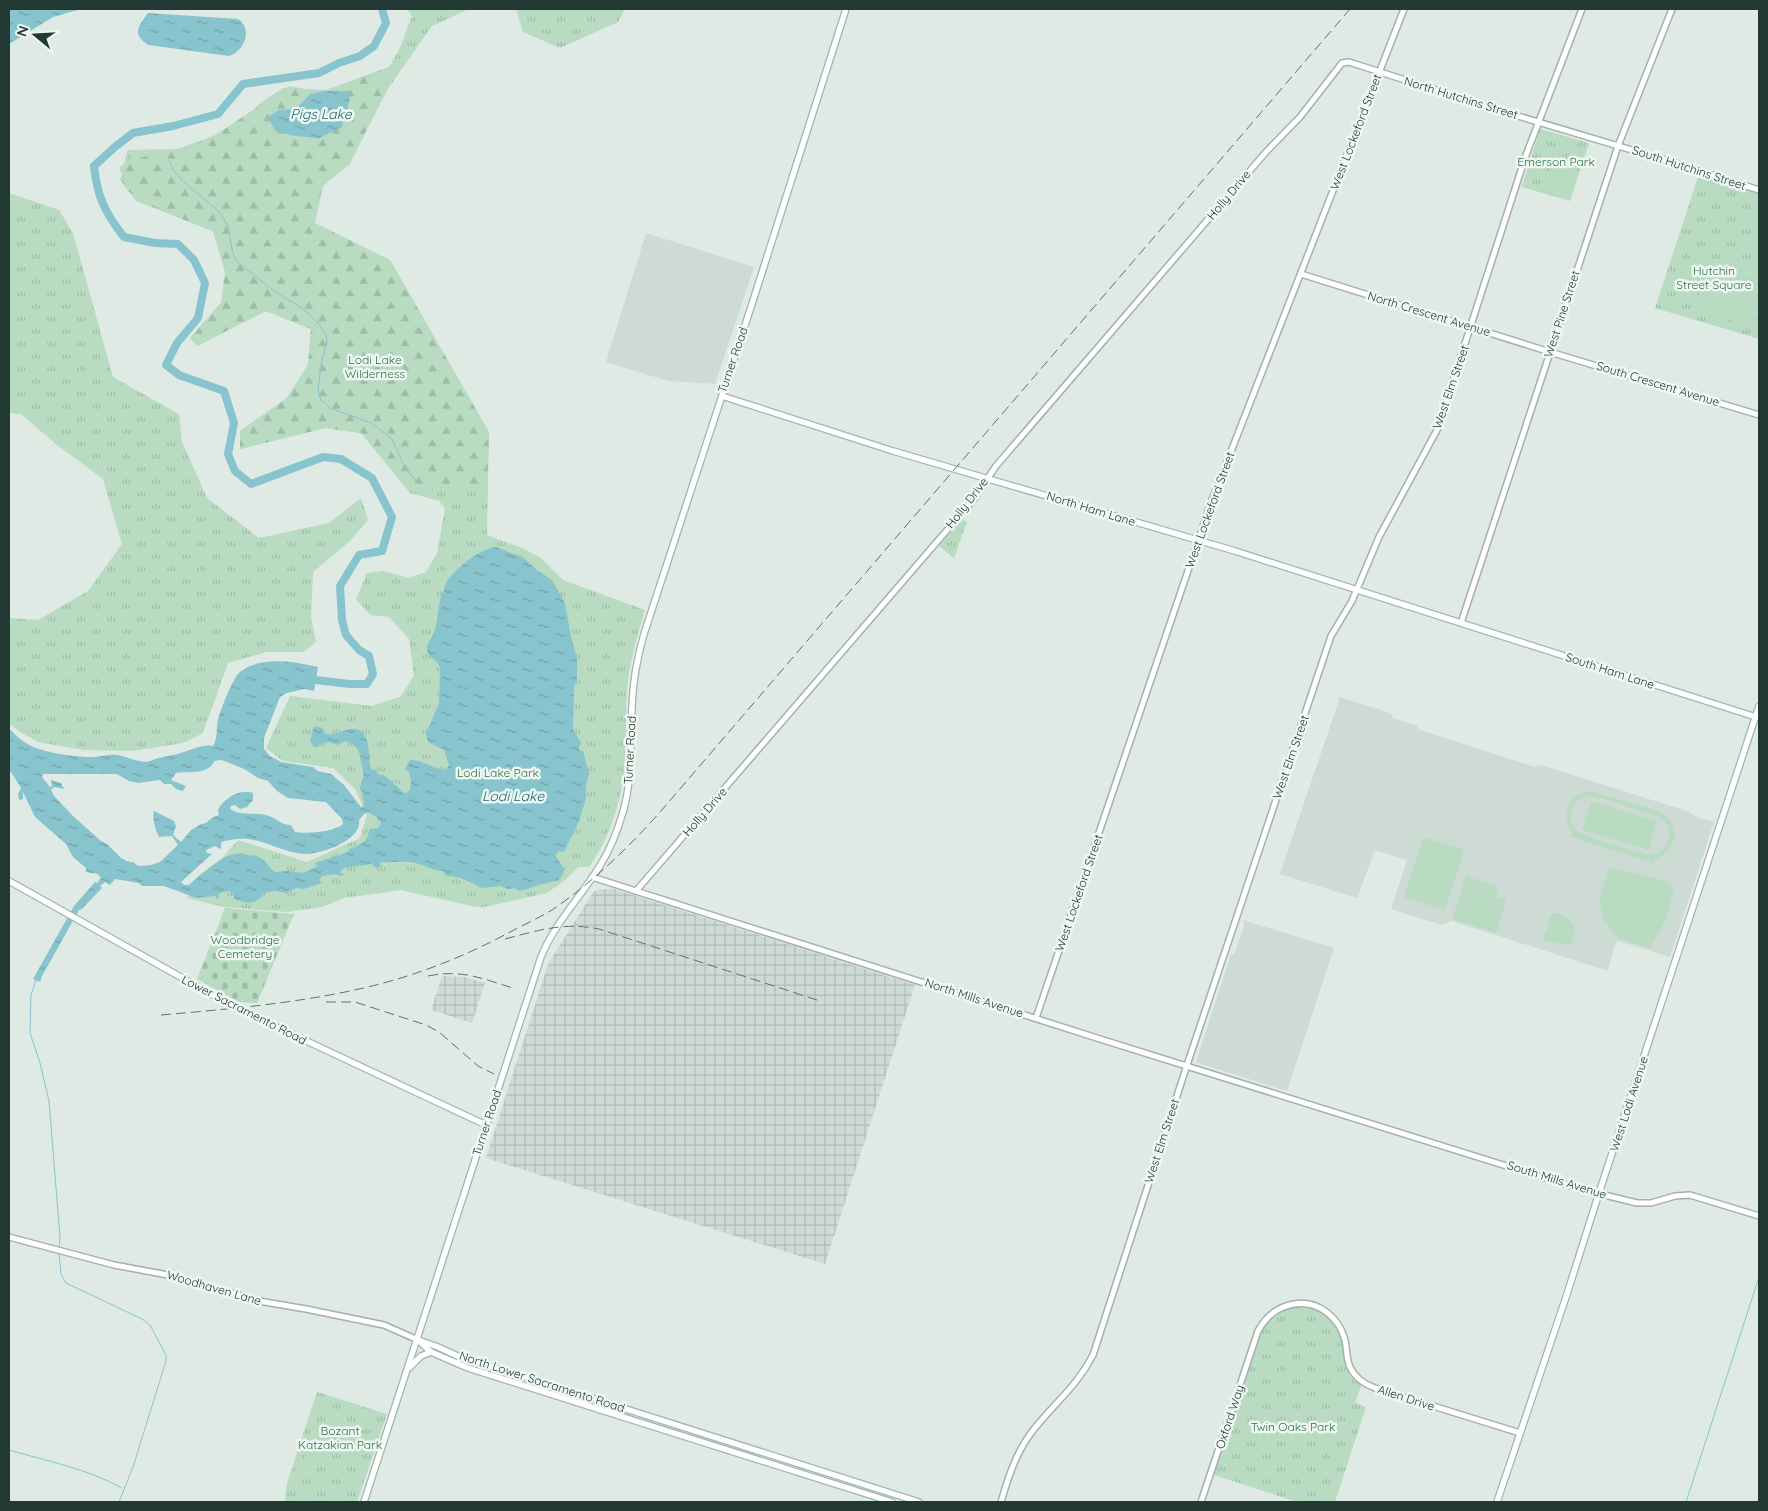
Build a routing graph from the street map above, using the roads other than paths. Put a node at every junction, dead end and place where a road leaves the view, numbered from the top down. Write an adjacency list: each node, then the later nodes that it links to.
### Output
1 (846, 9): 14 (main road, Turner Road)
2 (1404, 9): 5 (street, West Lockeford Street)
3 (1582, 9): 7 (street, West Elm Street)
4 (1672, 9): 8 (street, West Pine Street)
5 (1380, 72): 6 (street, North Hutchins Street); 7 (street, North Hutchins Street); 10 (street, West Lockeford Street)
6 (1300, 118): 16 (street, Holly Drive)
7 (1538, 122): 8 (street, North Hutchins Street); 11 (street, West Elm Street)
8 (1618, 146): 9 (street, South Hutchins Street); 12 (street, West Pine Street)
9 (1759, 190)
10 (1301, 274): 11 (street, North Crescent Avenue); 17 (street, West Lockeford Street)
11 (1471, 327): 12 (street, North Crescent Avenue); 18 (street, West Elm Street)
12 (1550, 352): 13 (street, North Crescent Avenue); 19 (street, West Pine Street)
13 (1557, 354): 15 (street, South Crescent Avenue)
14 (722, 396): 16 (main road, North Ham Lane); 22 (main road, Turner Road)
15 (1759, 415)
16 (987, 478): 17 (main road, North Ham Lane); 24 (street, Holly Drive)
17 (1198, 540): 18 (main road, North Ham Lane); 25 (street, West Lockeford Street)
18 (1357, 589): 19 (main road, North Ham Lane); 26 (street, West Elm Street)
19 (1461, 622): 21 (main road, South Ham Lane)
20 (1759, 706): 21 (main road, West Lodi Avenue)
21 (1757, 717): 29 (main road, West Lodi Avenue)
22 (592, 877): 24 (street, North Mills Avenue); 28 (main road, Turner Road)
23 (9, 881): 28 (main road, Lower Sacramento Road)
24 (636, 891): 25 (street, North Mills Avenue)
25 (1036, 1018): 26 (street, North Mills Avenue)
26 (1186, 1065): 27 (street, North Mills Avenue); 44 (street, West Elm Street)
27 (1357, 1118): 29 (street, South Mills Avenue)
28 (486, 1125): 33 (main road, Turner Road)
29 (1599, 1193): 30 (street, South Mills Avenue); 40 (main road, West Lodi Avenue)
30 (1759, 1216)
31 (9, 1237): 33 (street, Woodhaven Lane)
32 (1258, 1331): 40 (street, Allen Drive); 45 (street, Oxford Way)
33 (418, 1340): 34 (main road, North Lower Sacramento Road); 35 (main road, Turner Road); 37 (main road, North Lower Sacramento Road)
34 (431, 1352): 35 (main road); 36 (main road, North Lower Sacramento Road)
35 (408, 1368): 41 (main road, Turner Road)
36 (558, 1397): 37 (main road); 38 (main road, North Lower Sacramento Road)
37 (602, 1402): 39 (main road, North Lower Sacramento Road)
38 (600, 1410): 39 (main road); 42 (main road, North Lower Sacramento Road)
39 (638, 1413): 43 (main road, North Lower Sacramento Road)
40 (1520, 1433): 46 (main road, West Lodi Avenue)
41 (364, 1502)
42 (892, 1502)
43 (919, 1502)
44 (1001, 1502)
45 (1202, 1502)
46 (1497, 1502)

